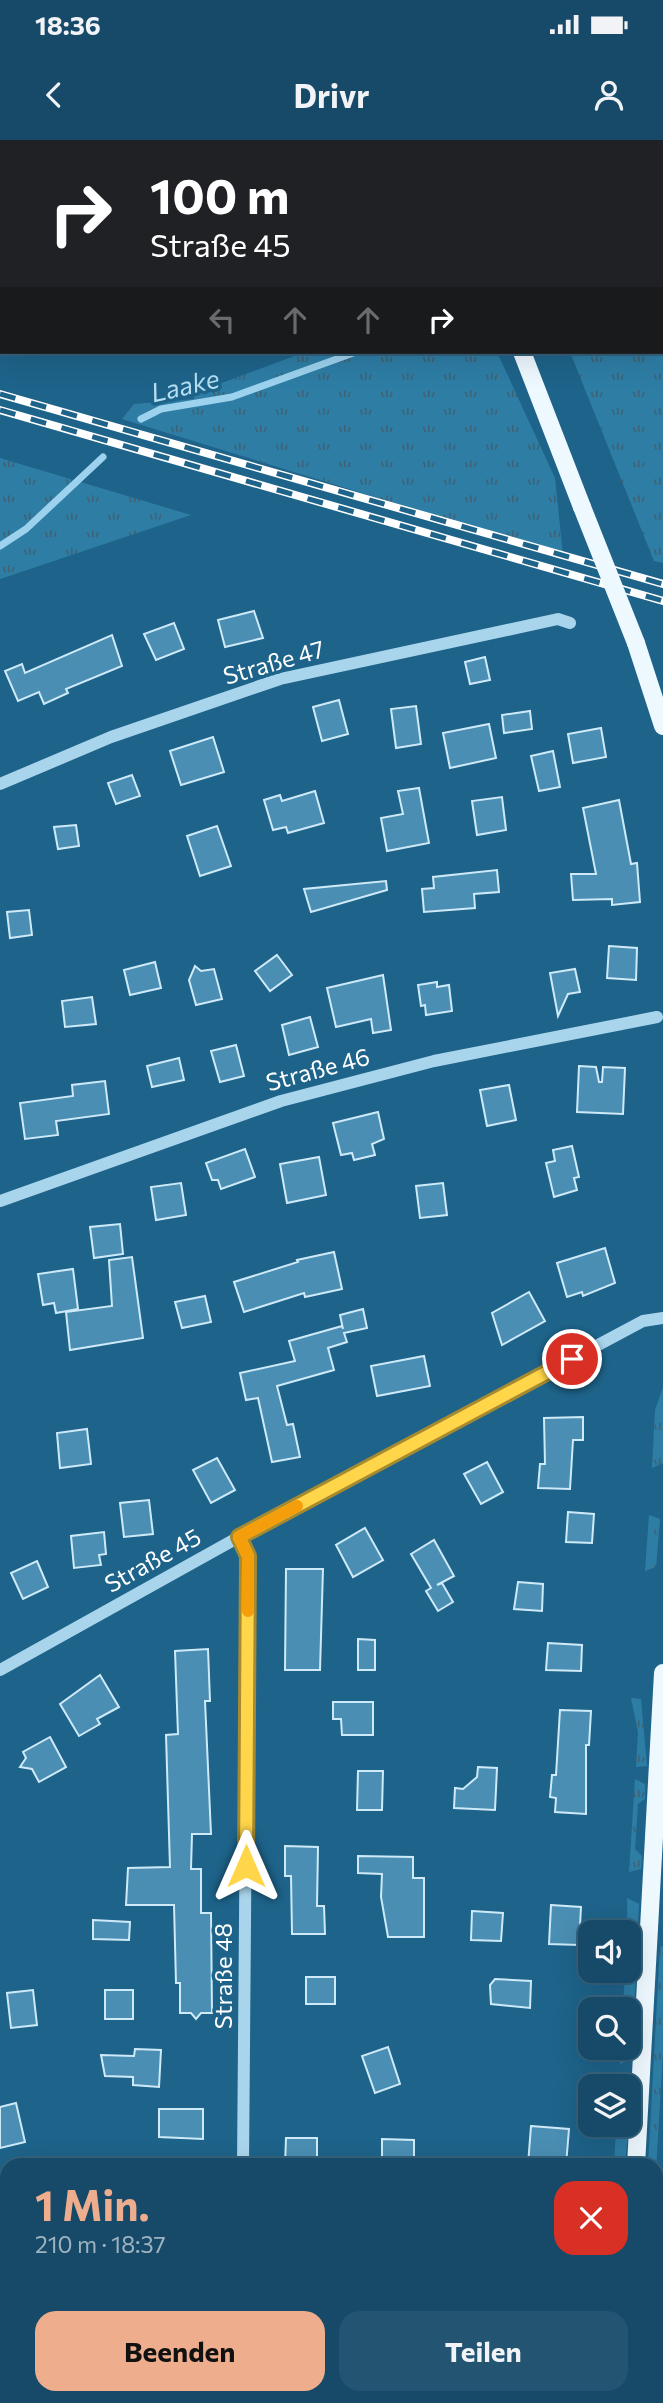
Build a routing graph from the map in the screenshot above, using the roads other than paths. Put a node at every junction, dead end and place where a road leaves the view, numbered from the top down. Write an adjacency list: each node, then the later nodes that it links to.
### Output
1 (523, 354): 3 (main road, bridge)
2 (570, 623): 4 (street, Straße 47)
3 (663, 726)
4 (0, 784)
5 (657, 1017): 6 (street, Straße 46)
6 (0, 1201)
7 (663, 1318): 8 (street, Straße 45)
8 (239, 1537): 9 (street, Straße 45); 11 (street, Straße 48)
9 (0, 1670)
10 (663, 1673): 12 (main road)
11 (243, 2158)
12 (636, 2158)

